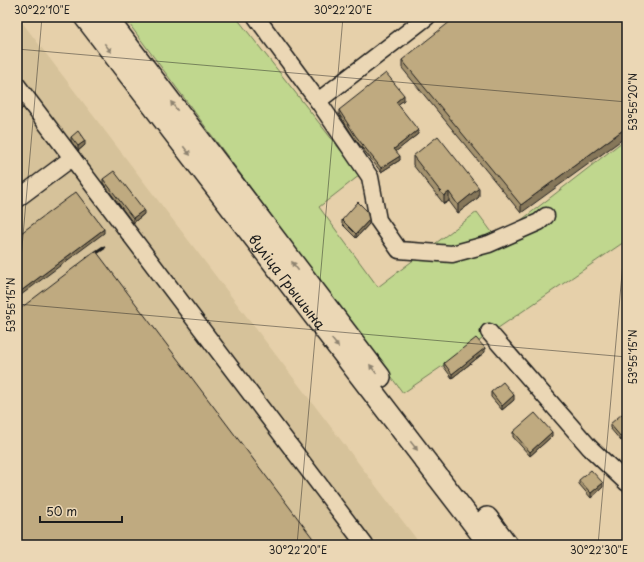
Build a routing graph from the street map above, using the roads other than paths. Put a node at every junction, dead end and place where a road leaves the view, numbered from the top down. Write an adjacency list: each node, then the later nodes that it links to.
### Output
1 (84, 17): 13 (main road, вуліца Грышына, one-way to 13)
2 (106, 17): 14 (main road, вуліца Грышына, one-way to 2)
3 (256, 17): 6 (street)
4 (427, 17): 6 (street)
5 (17, 85): 7 (street)
6 (318, 101): 9 (street)
7 (72, 158): 8 (street); 12 (street)
8 (17, 200)
9 (546, 216)
10 (489, 332): 11 (street)
11 (627, 484)
12 (365, 545)
13 (490, 545)
14 (507, 545)

